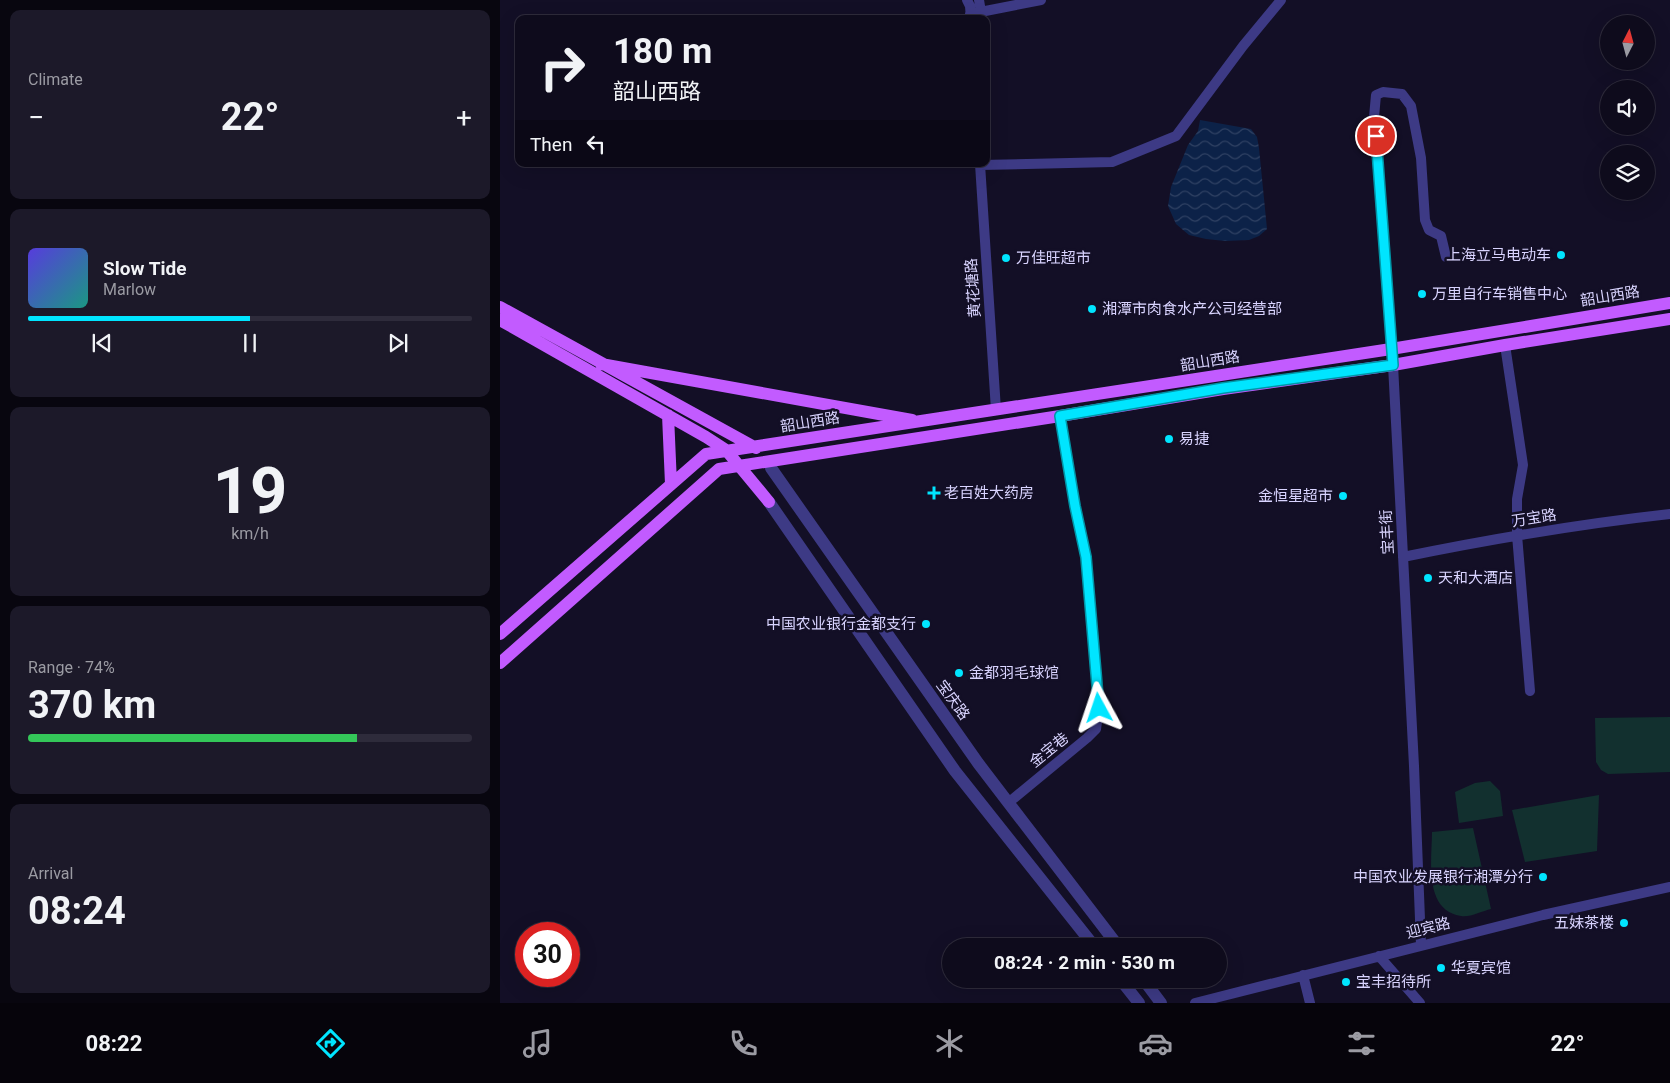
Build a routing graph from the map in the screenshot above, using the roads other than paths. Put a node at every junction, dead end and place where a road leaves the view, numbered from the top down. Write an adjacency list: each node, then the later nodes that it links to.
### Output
1 (967, 0): 6 (street)
2 (979, 0): 5 (street)
3 (1041, 0): 5 (street)
4 (1281, 0): 8 (street)
5 (981, 12): 7 (street)
6 (970, 15)
7 (973, 15)
8 (990, 164)
9 (980, 167): 19 (street, 黄花塘路)
10 (1446, 257): 16 (street, 宝丰街)
11 (1670, 303): 16 (main road, 韶山西路)
12 (500, 307): 17 (main road)
13 (1670, 319): 15 (main road, 韶山西路)
14 (500, 320): 20 (main road)
15 (1505, 345): 18 (main road, 韶山西路); 30 (street)
16 (1391, 349): 18 (street, 宝丰街); 19 (main road, 韶山西路)
17 (601, 364): 22 (main road); 23 (main road)
18 (1393, 365): 21 (main road, 韶山西路); 31 (street, 宝丰街)
19 (996, 410): 22 (main road, 韶山西路)
20 (668, 415): 24 (main road); 27 (main road)
21 (1060, 416): 25 (main road, 韶山西路); 35 (street, 金宝巷)
22 (922, 422): 23 (main road, 韶山西路)
23 (755, 447): 24 (main road, 韶山西路); 25 (main road)
24 (726, 450): 26 (main road); 27 (main road, 韶山西路)
25 (768, 464): 26 (main road, 韶山西路); 35 (street, 宝庆路)
26 (740, 465): 28 (main road); 33 (main road, 韶山西路)
27 (671, 484): 32 (main road, 韶山西路)
28 (769, 502): 37 (street)
29 (1670, 514): 30 (street, 万宝路)
30 (1517, 536): 31 (street, 万宝路); 34 (street)
31 (1403, 558): 39 (street, 宝丰街)
32 (500, 634)
33 (500, 662)
34 (1530, 691)
35 (1008, 803): 38 (street, 宝庆路)
36 (1670, 887): 39 (street, 迎宾路)
37 (1088, 938)
38 (1112, 938)
39 (1421, 946): 40 (street, 迎宾路)
40 (1379, 956): 41 (street, 迎宾路); 48 (street)
41 (1302, 975): 46 (street, 迎宾路); 47 (street)
42 (1127, 988): 44 (street)
43 (1150, 988): 45 (street)
44 (1139, 1003)
45 (1161, 1003)
46 (1195, 1003)
47 (1310, 1003)
48 (1420, 1003)

